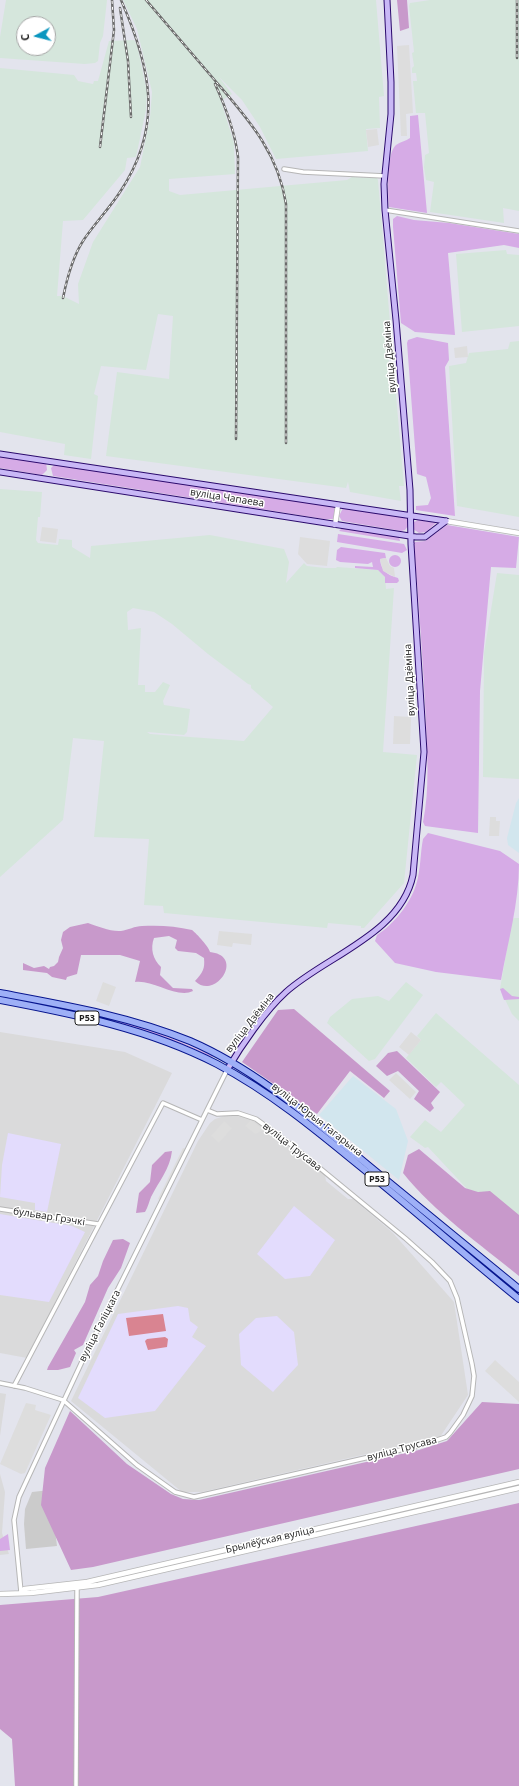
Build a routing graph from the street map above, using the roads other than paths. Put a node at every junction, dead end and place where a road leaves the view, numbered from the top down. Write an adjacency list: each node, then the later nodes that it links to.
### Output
1 (387, 0): 3 (main road, вуліца Дзёміна)
2 (284, 169): 3 (street)
3 (385, 176): 4 (main road, вуліца Дзёміна)
4 (385, 210): 5 (street); 9 (main road, вуліца Дзёміна)
5 (519, 231)
6 (0, 454): 8 (main road, вуліца Чапаева)
7 (0, 472): 11 (main road, вуліца Чапаева)
8 (338, 505): 9 (main road, вуліца Чапаева); 11 (street)
9 (410, 516): 10 (main road, вуліца Чапаева); 13 (main road, вуліца Дзёміна)
10 (446, 521): 12 (street, вуліца Чапаева); 13 (main road, вуліца Чапаева)
11 (335, 525): 13 (main road, вуліца Чапаева)
12 (519, 533)
13 (411, 536): 16 (main road, вуліца Дзёміна)
14 (0, 993): 16 (main road, вуліца Юрыя Гагарына / Р53)
15 (0, 1000): 17 (main road, вуліца Юрыя Гагарына / Р53)
16 (231, 1063): 17 (main road, вуліца Дзёміна); 22 (main road, вуліца Юрыя Гагарына / Р53)
17 (227, 1070): 18 (street, вуліца Галіцкага); 23 (main road, вуліца Юрыя Гагарына / Р53)
18 (207, 1110): 19 (street, вуліца Галіцкага); 26 (street, вуліца Трусава)
19 (202, 1120): 21 (street); 26 (street, вуліца Галіцкага)
20 (0, 1209): 21 (street, бульвар Грэчкі)
21 (98, 1224): 25 (street)
22 (519, 1290)
23 (519, 1299)
24 (0, 1383): 25 (street, вуліца Трусава)
25 (14, 1386): 26 (street, вуліца Трусава)
26 (63, 1400): 31 (street, вуліца Галіцкага)
27 (519, 1482): 29 (street, Брылёўская вуліца)
28 (519, 1488): 29 (street, Брылёўская вуліца)
29 (461, 1499): 30 (street, Брылёўская вуліца)
30 (77, 1586): 31 (street, Брылёўская вуліца); 33 (street)
31 (21, 1592): 32 (street, Брылёўская вуліца)
32 (0, 1594)
33 (76, 1786)

